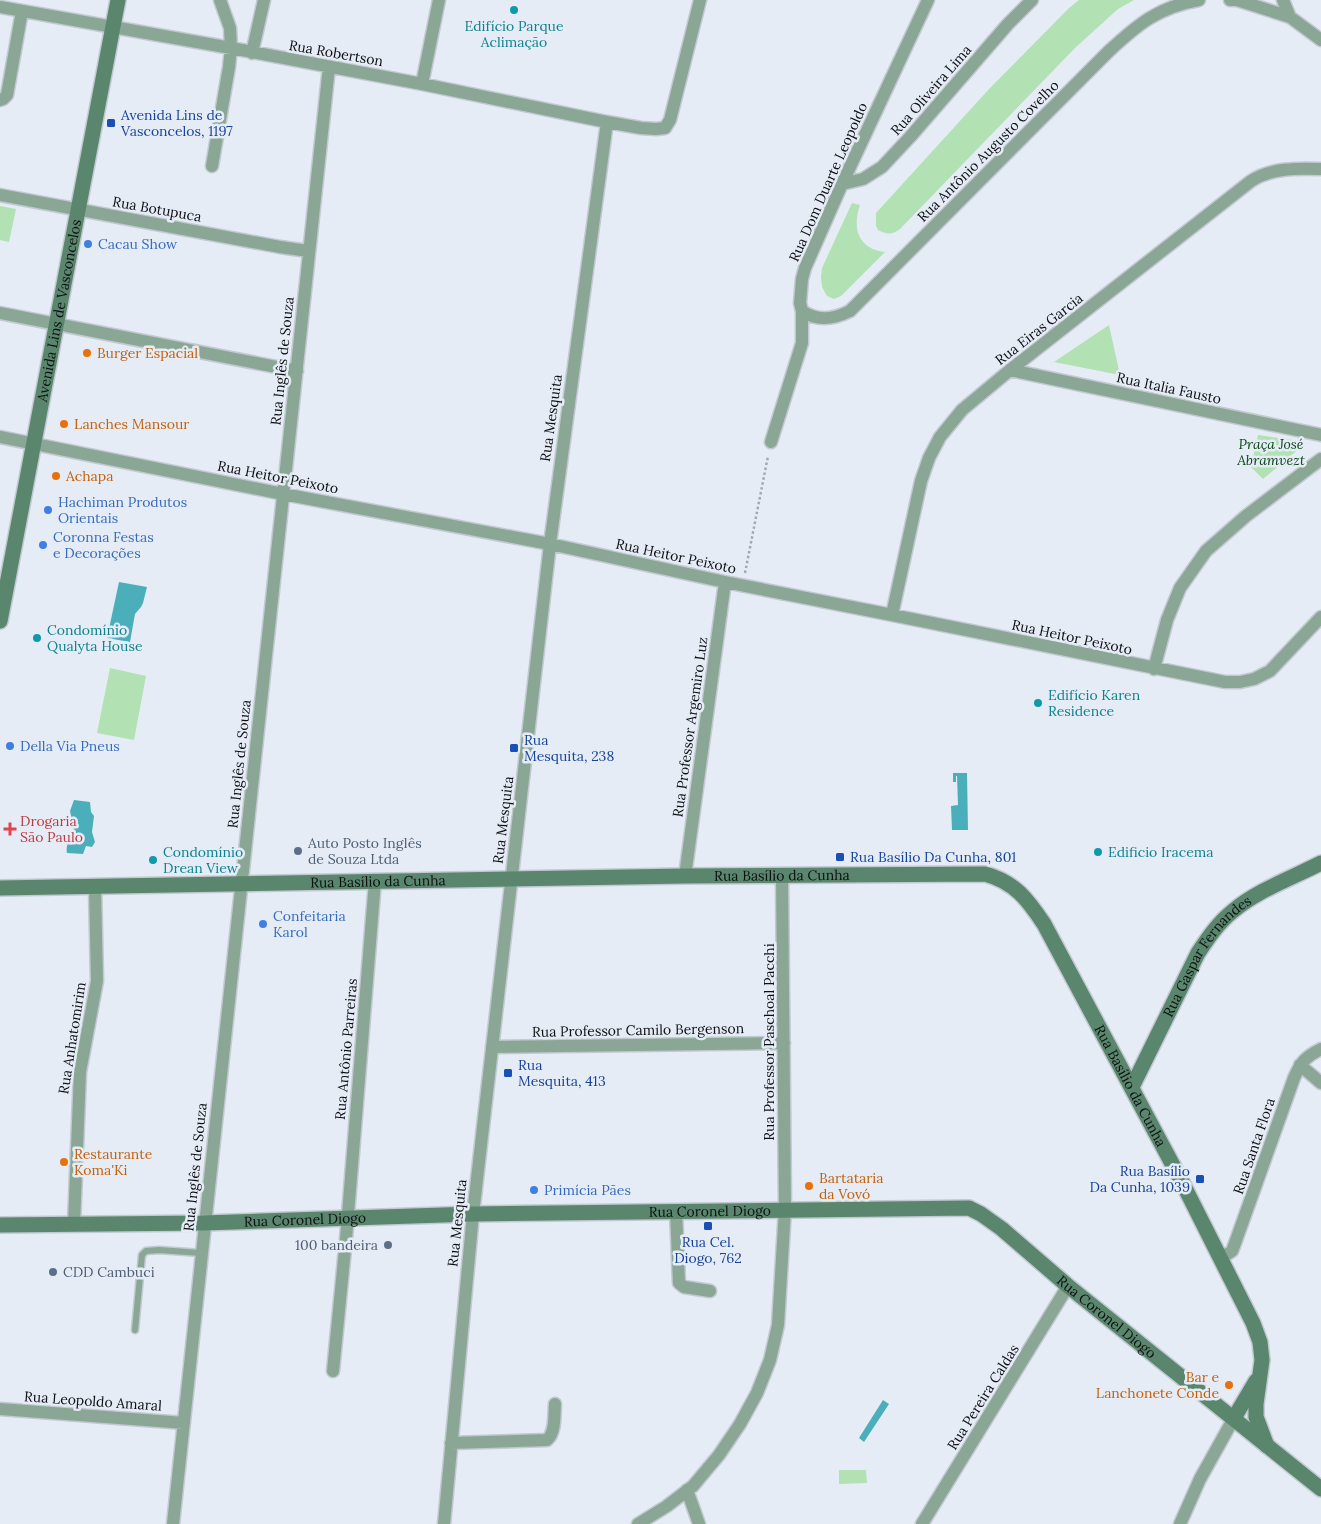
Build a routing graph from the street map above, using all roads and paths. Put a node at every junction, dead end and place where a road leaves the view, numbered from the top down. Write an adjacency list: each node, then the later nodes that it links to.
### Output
1 (118, 0): 16 (street, Avenida Lins de Vasconcelos)
2 (220, 0): 18 (street)
3 (264, 0): 19 (street)
4 (439, 0): 21 (street)
5 (700, 0): 23 (street, Rua Robertson)
6 (928, 0): 26 (street, Rua Dom Duarte Leopoldo)
7 (1032, 0): 26 (street, Rua Oliveira Lima)
8 (1199, 0): 12 (street, Rua Antônio Augusto Covelho)
9 (1230, 0): 10 (street)
10 (1238, 0): 15 (street)
11 (1283, 0): 15 (street)
12 (1184, 1): 30 (street, Rua Antônio Augusto Covelho)
13 (0, 7): 14 (street, Rua Robertson)
14 (26, 8): 16 (street, Rua Robertson); 22 (street)
15 (1290, 17): 17 (street)
16 (113, 27): 18 (street, Rua Robertson); 28 (street, Avenida Lins de Vasconcelos)
17 (1321, 40)
18 (231, 48): 19 (street, Rua Robertson); 24 (street)
19 (252, 53): 20 (street, Rua Robertson)
20 (328, 67): 21 (street, Rua Robertson); 29 (street, Rua Inglês de Souza)
21 (422, 84): 23 (street, Rua Robertson)
22 (0, 100)
23 (607, 122): 41 (street, Rua Mesquita)
24 (212, 166)
25 (1321, 169): 34 (street, Rua Eiras Garcia)
26 (842, 184): 30 (street, Rua Dom Duarte Leopoldo)
27 (0, 196): 28 (street, Rua Botupuca)
28 (79, 211): 29 (street, Rua Botupuca); 32 (street, Avenida Lins de Vasconcelos)
29 (308, 251): 33 (street, Rua Inglês de Souza)
30 (802, 311): 37 (street, Rua Dom Duarte Leopoldo)
31 (0, 313): 32 (street)
32 (57, 324): 33 (street); 38 (street, Avenida Lins de Vasconcelos)
33 (297, 370): 40 (street, Rua Inglês de Souza)
34 (1010, 370): 35 (street, Rua Italia Fausto); 44 (street, Rua Eiras Garcia)
35 (1321, 434)
36 (0, 437): 38 (street, Rua Heitor Peixoto)
37 (771, 442): 43 (path)
38 (34, 444): 40 (street, Rua Heitor Peixoto); 46 (street, Avenida Lins de Vasconcelos)
39 (1321, 459): 47 (street)
40 (283, 494): 41 (street, Rua Heitor Peixoto); 53 (street, Rua Inglês de Souza)
41 (550, 544): 42 (street, Rua Heitor Peixoto); 51 (street, Rua Mesquita)
42 (725, 582): 43 (street, Rua Heitor Peixoto); 50 (street, Rua Professor Argemiro Luz)
43 (742, 586): 44 (street, Rua Heitor Peixoto)
44 (892, 615): 47 (street, Rua Heitor Peixoto)
45 (1321, 617): 47 (street, Rua Heitor Peixoto)
46 (0, 621)
47 (1154, 669)
48 (1321, 864): 61 (street, Rua Gaspar Fernandes)
49 (782, 875): 50 (street, Rua Basílio da Cunha); 56 (street, Rua Professor Paschoal Pacchi); 61 (street, Rua Basílio da Cunha)
50 (685, 876): 51 (street, Rua Basílio da Cunha)
51 (511, 880): 52 (street, Rua Basílio da Cunha); 57 (street, Rua Mesquita)
52 (375, 881): 53 (street, Rua Basílio da Cunha); 65 (street, Rua Antônio Parreiras)
53 (240, 883): 54 (street, Rua Basílio da Cunha); 66 (street, Rua Inglês de Souza)
54 (95, 887): 55 (street, Rua Basílio da Cunha); 67 (street, Rua Anhatomirim)
55 (0, 888)
56 (784, 1043): 57 (street, Rua Professor Camilo Bergenson); 62 (street, Rua Professor Paschoal Pacchi)
57 (492, 1047): 64 (street, Rua Mesquita)
58 (1321, 1049): 59 (street, Rua Santa Flora)
59 (1300, 1065): 60 (street); 70 (street, Rua Santa Flora)
60 (1321, 1083)
61 (1132, 1088): 70 (street, Rua Basílio da Cunha)
62 (785, 1209): 63 (street, Rua Coronel Diogo); 71 (street, Rua Coronel Diogo); 83 (street, Rua Professor Paschoal Pacchi)
63 (676, 1211): 64 (street, Rua Coronel Diogo); 72 (street)
64 (473, 1214): 65 (street, Rua Coronel Diogo); 80 (street, Rua Mesquita)
65 (347, 1218): 66 (street, Rua Coronel Diogo); 74 (street, Rua Antônio Parreiras)
66 (204, 1223): 67 (street, Rua Coronel Diogo); 69 (street, Rua Inglês de Souza)
67 (74, 1224): 68 (street, Rua Coronel Diogo)
68 (0, 1225)
69 (201, 1253): 73 (lane); 79 (street, Rua Inglês de Souza)
70 (1222, 1258): 75 (street, Rua Basílio da Cunha)
71 (1068, 1286): 78 (street, Rua Coronel Diogo); 88 (street, Rua Pereira Caldas)
72 (710, 1291)
73 (135, 1330)
74 (333, 1371)
75 (1261, 1372): 78 (street); 81 (street, Rua Basílio da Cunha)
76 (555, 1404): 80 (street)
77 (0, 1409): 79 (street, Rua Leopoldo Amaral)
78 (1234, 1418): 81 (street, Rua Coronel Diogo); 89 (street)
79 (184, 1423): 84 (street, Rua Inglês de Souza)
80 (450, 1443): 85 (street, Rua Mesquita)
81 (1267, 1446): 82 (street, Rua Coronel Diogo)
82 (1321, 1489)
83 (687, 1490): 86 (street, Rua Professor Paschoal Pacchi); 87 (street)
84 (173, 1524)
85 (444, 1524)
86 (638, 1524)
87 (699, 1524)
88 (922, 1524)
89 (1180, 1524)

